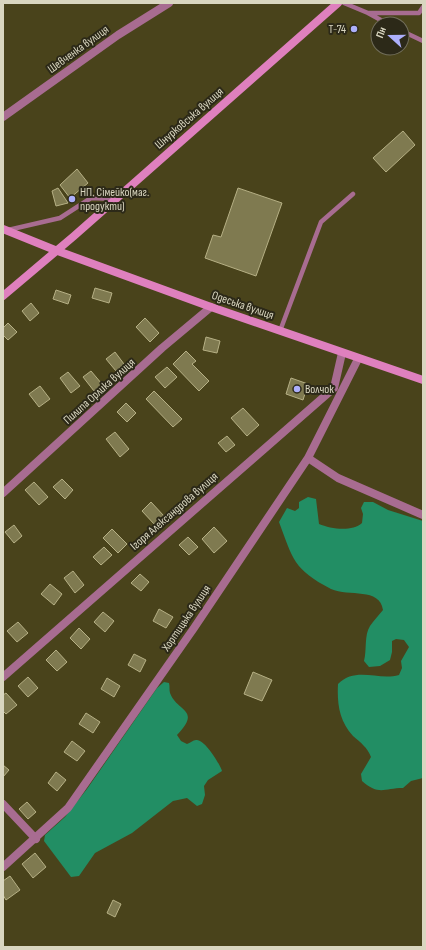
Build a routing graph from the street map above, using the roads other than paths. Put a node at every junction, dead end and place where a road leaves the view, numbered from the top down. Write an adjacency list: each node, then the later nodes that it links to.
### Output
1 (169, 3): 9 (street, Шевченка вулиця)
2 (338, 3): 11 (street, Шнурковська вулиця)
3 (344, 3): 5 (lane)
4 (423, 7): 5 (lane)
5 (368, 13): 6 (lane)
6 (373, 16)
7 (410, 35): 8 (lane)
8 (423, 41)
9 (3, 117)
10 (353, 194): 16 (lane)
11 (115, 199): 12 (lane); 13 (street, Шнурковська вулиця)
12 (5, 229): 13 (street, Одеська вулиця)
13 (55, 250): 14 (street, Шнурковська вулиця); 15 (street, Одеська вулиця)
14 (3, 296)
15 (211, 307): 16 (street, Одеська вулиця); 21 (street, Пилипа Орлика вулиця)
16 (280, 331): 17 (street, Одеська вулиця)
17 (342, 353): 18 (street, Одеська вулиця); 23 (street, Ігоря Александрова вулиця)
18 (358, 359): 19 (street, Одеська вулиця); 20 (street, Хортицька вулиця)
19 (423, 380)
20 (308, 458): 22 (street); 25 (street, Хортицька вулиця)
21 (3, 493)
22 (423, 515)
23 (3, 677)
24 (3, 804): 25 (street)
25 (36, 839): 26 (street, Хортицька вулиця)
26 (3, 867)

